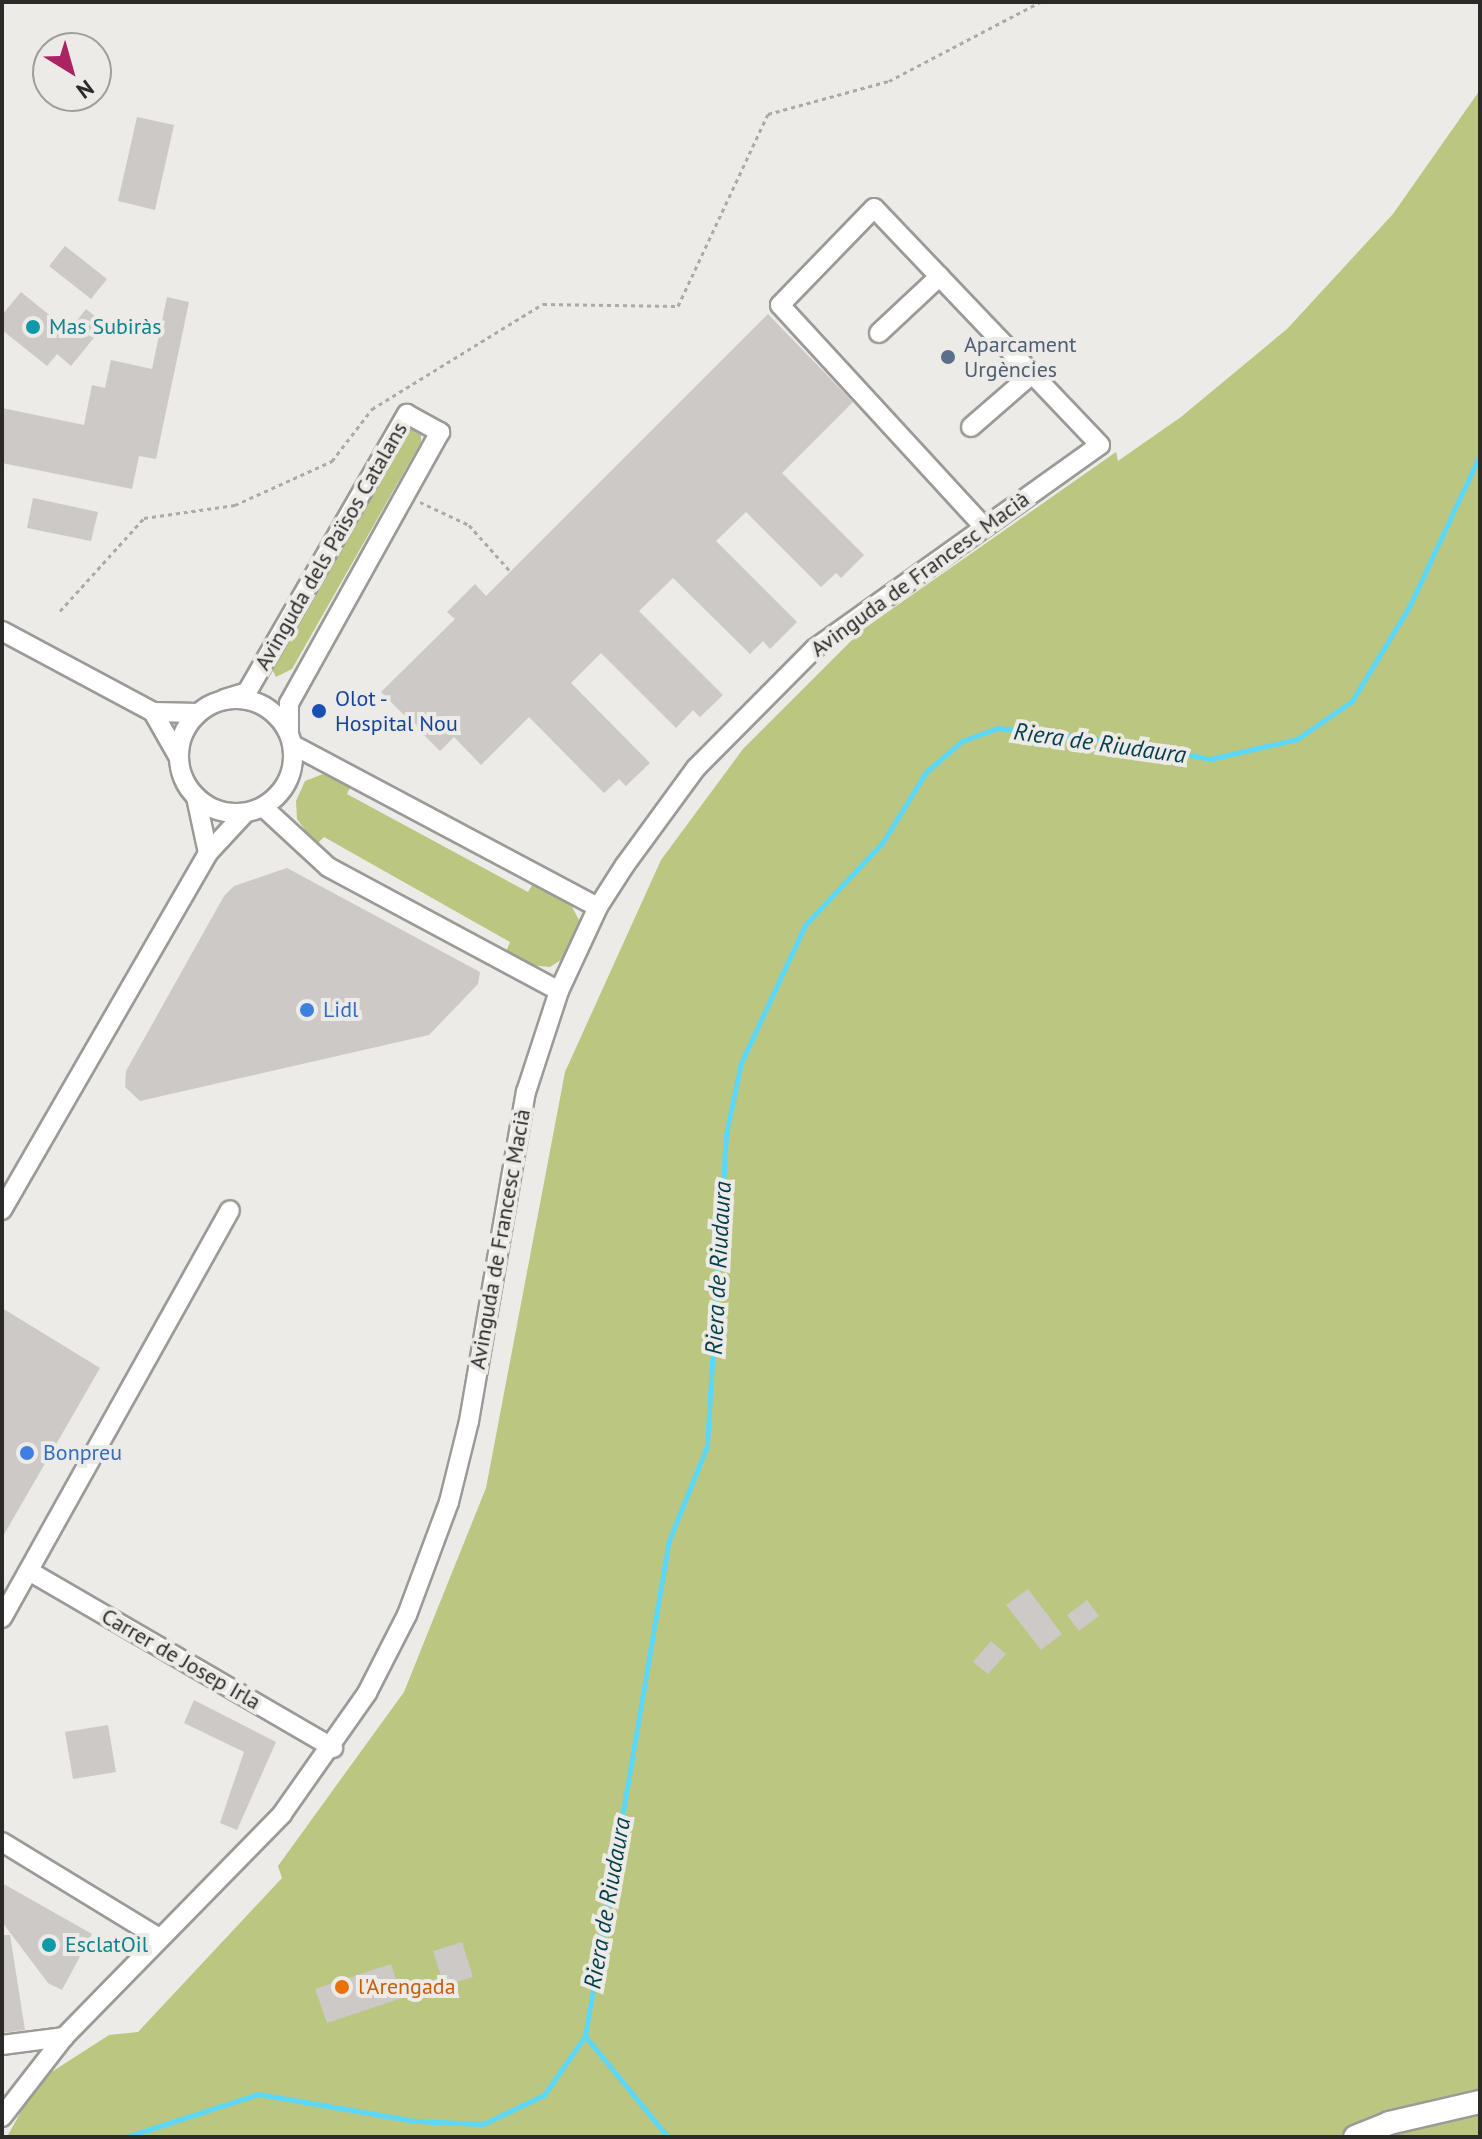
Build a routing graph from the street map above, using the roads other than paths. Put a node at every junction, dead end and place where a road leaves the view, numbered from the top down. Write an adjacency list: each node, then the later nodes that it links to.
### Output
1 (940, 276): 2 (street); 3 (street); 5 (street)
2 (879, 333)
3 (1032, 374): 4 (street); 5 (street, Avinguda de Francesc Macià)
4 (971, 427)
5 (984, 527): 15 (street, Avinguda de Francesc Macià)
6 (2, 631): 8 (street)
7 (224, 699): 9 (street); 10 (street); 10 (street, Avinguda dels Països Catalans)
8 (153, 712): 9 (street); 11 (street)
9 (198, 713): 11 (street)
10 (291, 739): 13 (street); 15 (street)
11 (178, 756): 12 (street)
12 (196, 797): 13 (street); 14 (street)
13 (254, 810): 14 (street); 16 (street)
14 (208, 853): 17 (street)
15 (598, 907): 16 (street, Avinguda de Francesc Macià)
16 (559, 991): 21 (street, Avinguda de Francesc Macià)
17 (2, 1210)
18 (230, 1210): 19 (street)
19 (29, 1571): 20 (street); 21 (street, Carrer de Josep Irla)
20 (2, 1618)
21 (333, 1748): 23 (street, Avinguda de Francesc Macià)
22 (2, 1842): 23 (street)
23 (159, 1938): 24 (street, Avinguda de Francesc Macià)
24 (64, 2037): 25 (street); 27 (street, Avinguda de Francesc Macià)
25 (2, 2045)
26 (1480, 2102): 28 (main road)
27 (2, 2117)
28 (1355, 2137)

